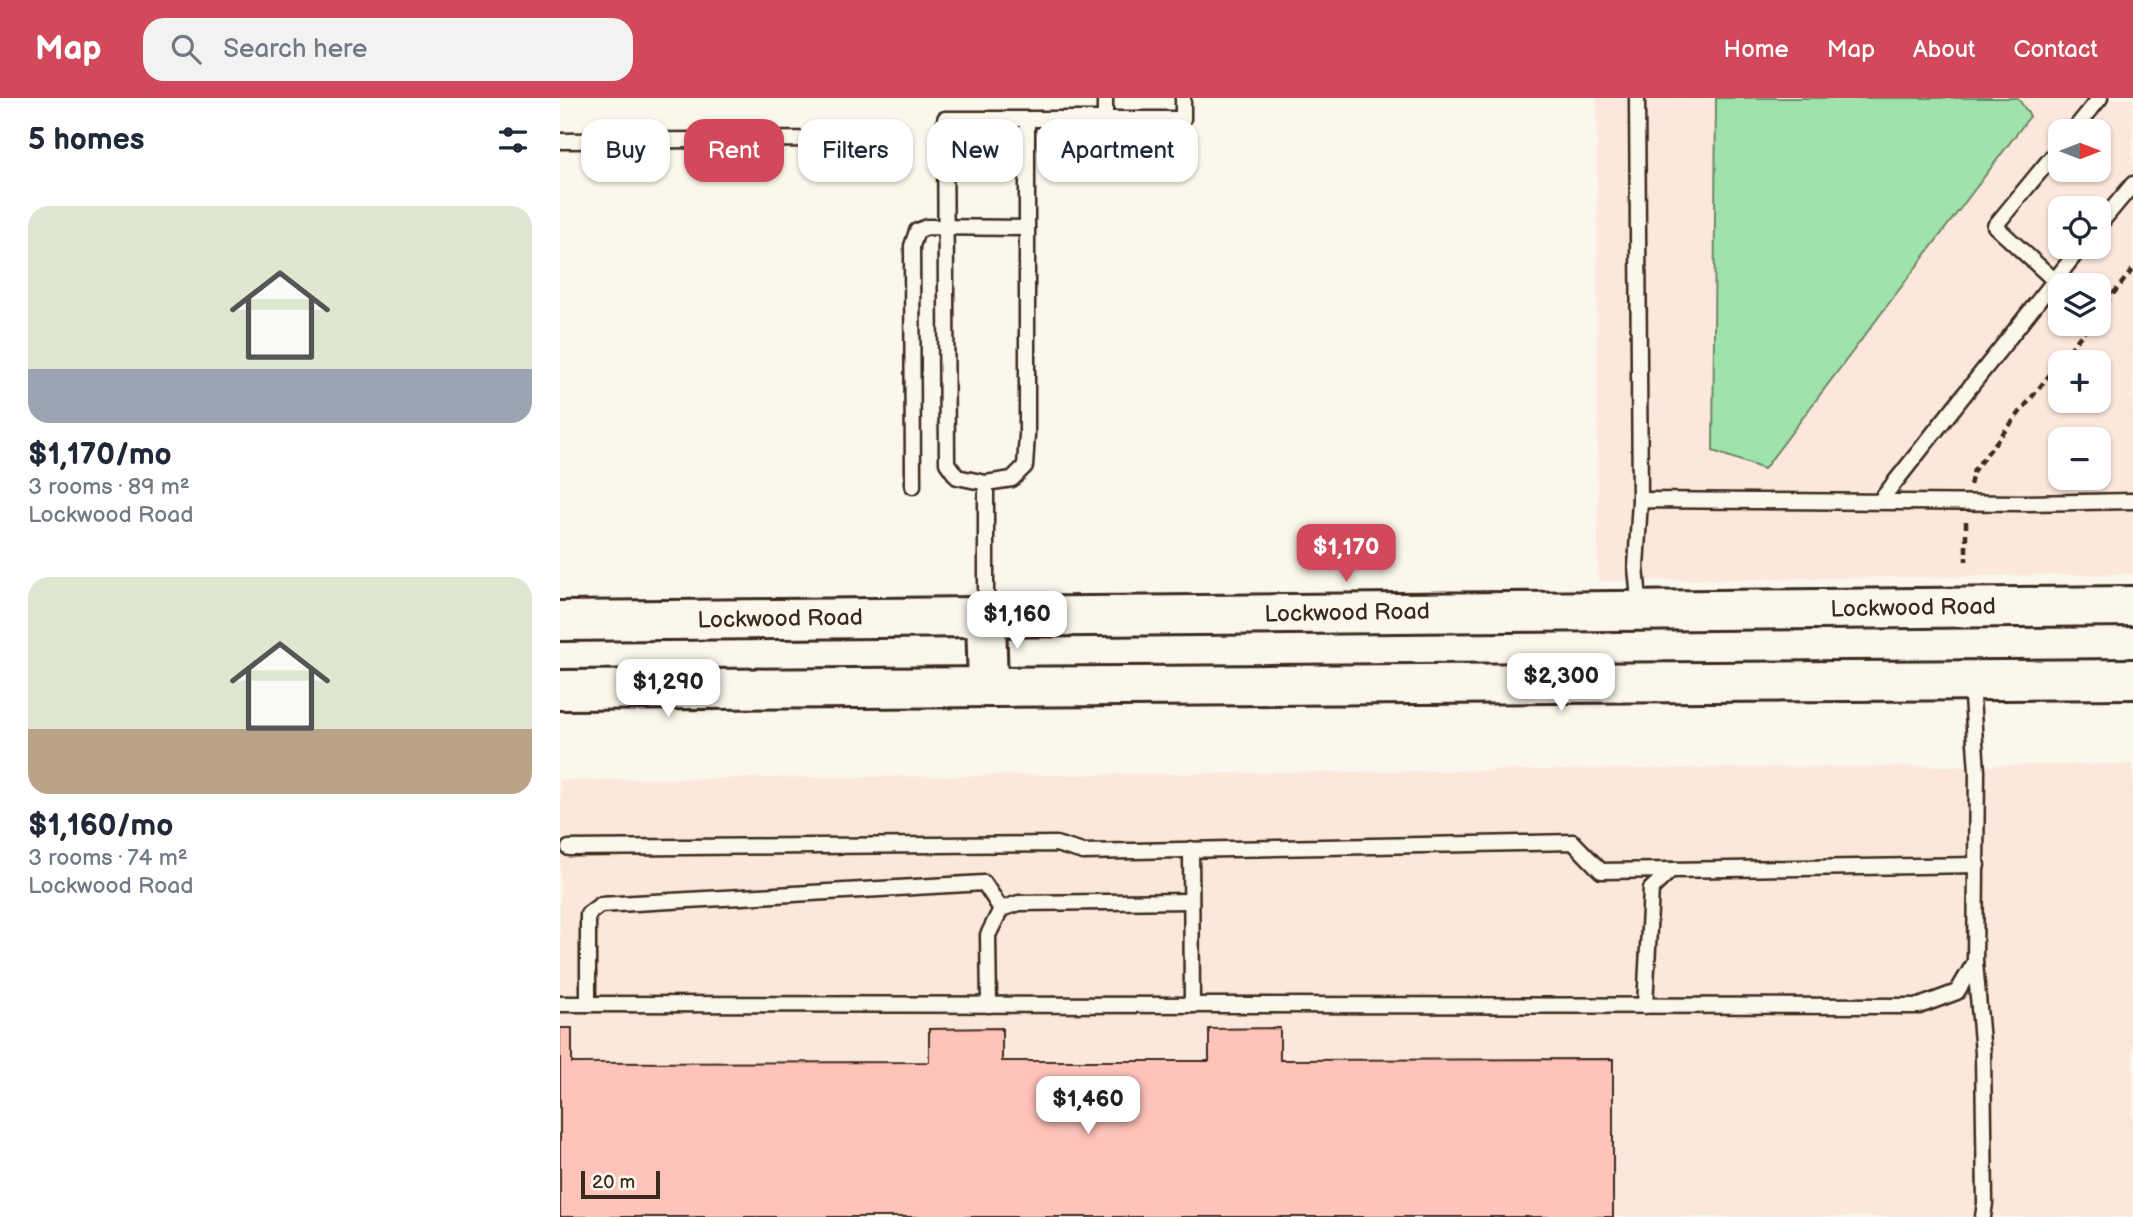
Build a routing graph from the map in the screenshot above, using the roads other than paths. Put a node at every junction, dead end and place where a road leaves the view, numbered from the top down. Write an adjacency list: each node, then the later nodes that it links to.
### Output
1 (1105, 98): 5 (lane)
2 (1183, 98): 6 (lane)
3 (1637, 98): 23 (lane)
4 (2100, 98): 7 (lane)
5 (1105, 119)
6 (1183, 119)
7 (2083, 119)
8 (1027, 121): 9 (lane); 15 (lane); 16 (lane)
9 (1037, 121)
10 (798, 139): 11 (lane)
11 (560, 141)
12 (2048, 162): 19 (lane)
13 (2133, 184): 14 (lane)
14 (2111, 210)
15 (945, 227): 16 (lane); 21 (lane); 22 (lane)
16 (1027, 228): 21 (lane)
17 (2071, 259): 18 (lane)
18 (2060, 273)
19 (2048, 275)
20 (2048, 288): 24 (lane)
21 (986, 483): 28 (lane)
22 (913, 486)
23 (1640, 500): 24 (lane); 27 (lane)
24 (1880, 501): 25 (lane)
25 (2133, 501)
26 (2133, 606): 27 (main road, Lockwood Road)
27 (1640, 611): 28 (main road, Lockwood Road)
28 (986, 617): 29 (main road, Lockwood Road); 32 (main road)
29 (560, 621)
30 (2133, 679): 31 (main road)
31 (1971, 680): 32 (main road); 36 (lane)
32 (988, 687): 33 (main road)
33 (560, 690)
34 (569, 848): 35 (lane)
35 (1191, 849): 37 (lane); 38 (lane)
36 (1977, 865): 37 (lane); 40 (lane)
37 (1671, 870): 45 (lane)
38 (1191, 901): 39 (lane); 44 (lane)
39 (1001, 909): 42 (lane); 43 (lane)
40 (1975, 962): 45 (lane); 46 (lane)
41 (560, 1004): 42 (lane)
42 (588, 1004): 43 (lane)
43 (989, 1005): 44 (lane)
44 (1192, 1005): 45 (lane)
45 (1645, 1006)
46 (1983, 1217)

